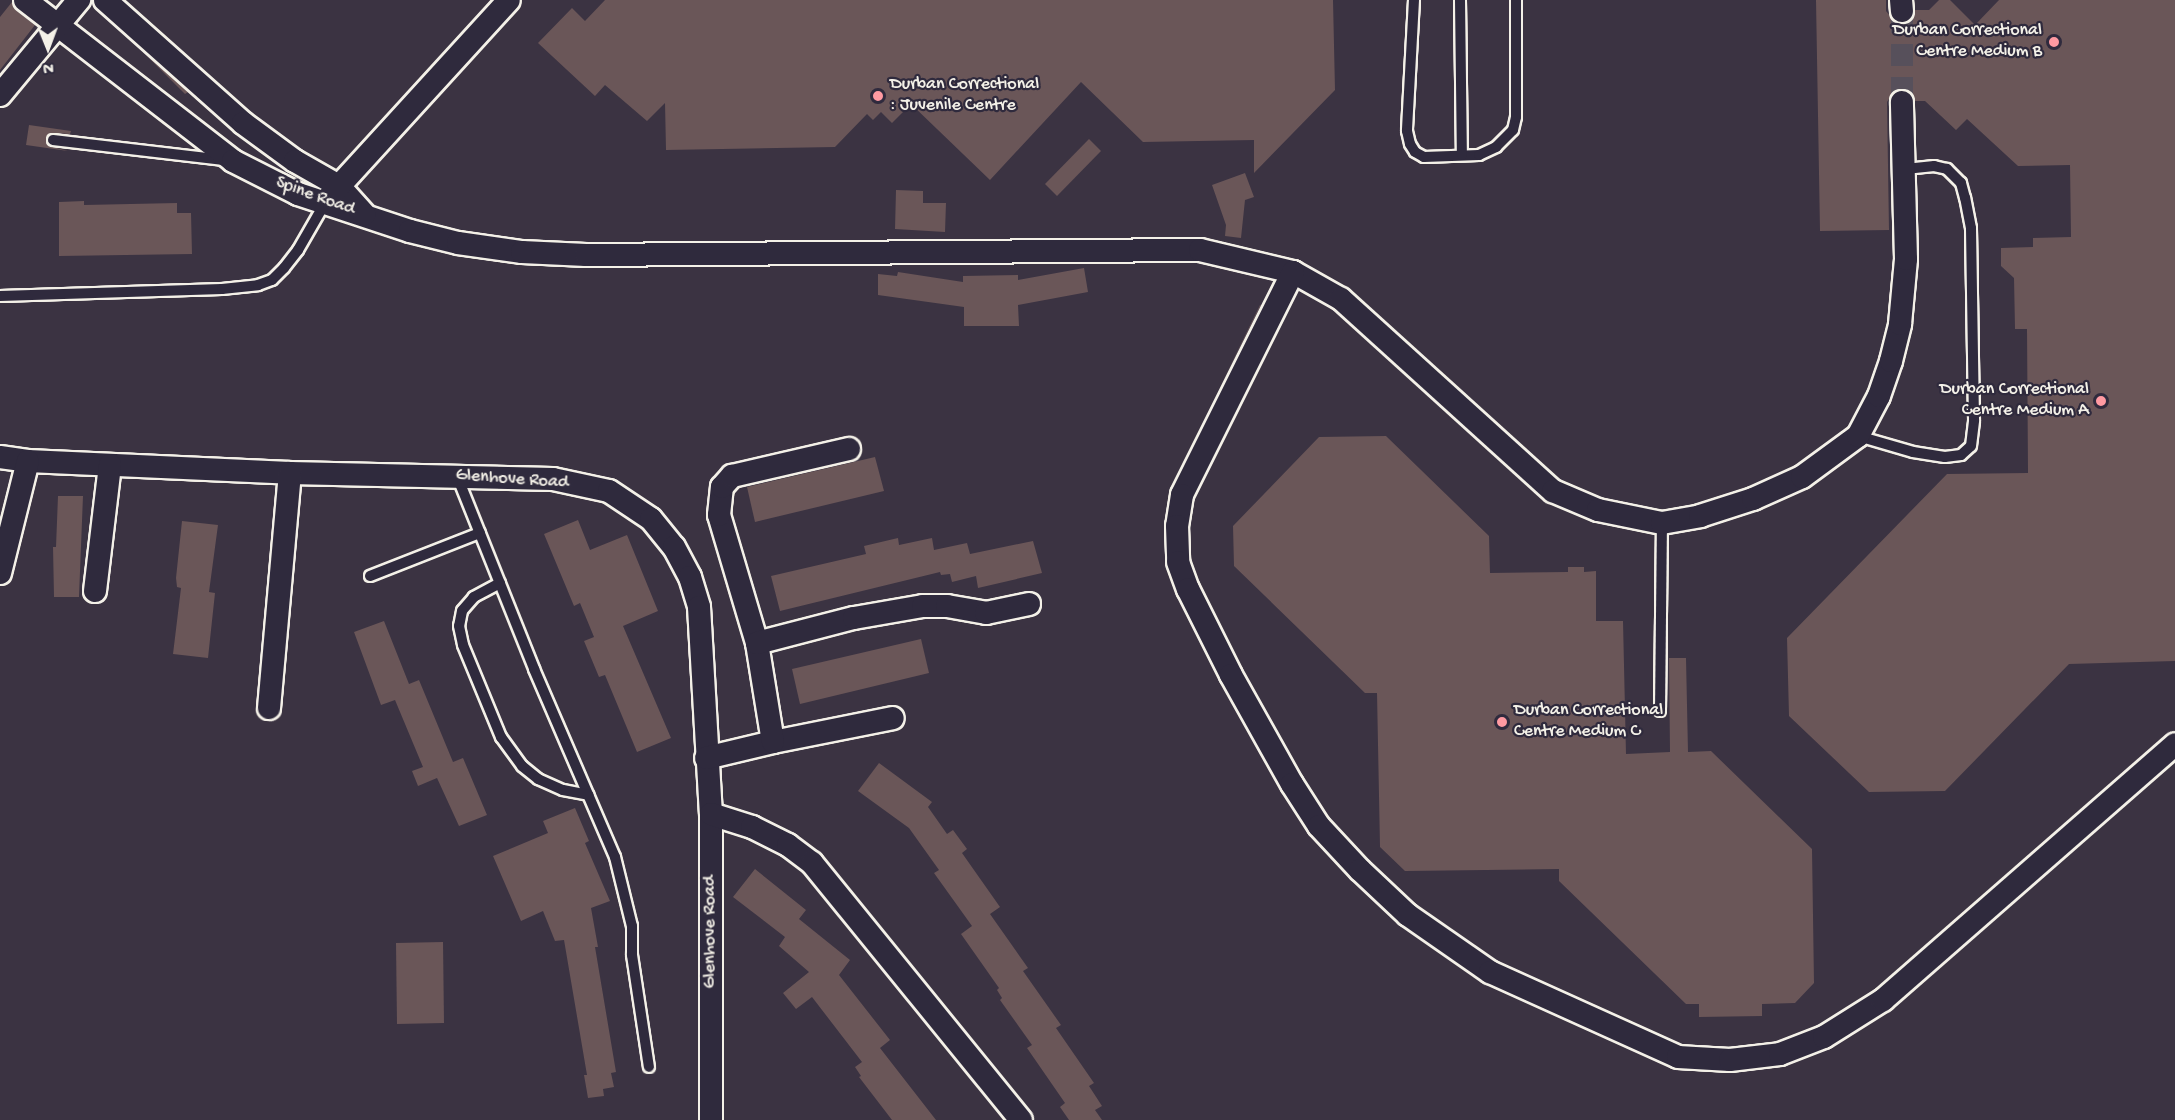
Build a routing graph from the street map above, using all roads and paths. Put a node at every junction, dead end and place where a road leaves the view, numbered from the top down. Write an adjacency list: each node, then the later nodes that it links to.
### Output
1 (26, 0): 8 (street, Spine Road)
2 (79, 0): 8 (street)
3 (105, 0): 15 (street, Spine Road)
4 (509, 0): 15 (street)
5 (1414, 0): 12 (lane)
6 (1460, 0): 12 (lane)
7 (1516, 0): 12 (lane)
8 (56, 26): 9 (street); 13 (street, Spine Road)
9 (0, 95)
10 (1902, 102): 14 (street)
11 (53, 140): 13 (lane)
12 (1462, 156)
13 (233, 161): 16 (street, Spine Road)
14 (1903, 169): 20 (street); 20 (lane)
15 (339, 186): 16 (street); 17 (street, Spine Road)
16 (325, 203): 17 (street, Spine Road); 19 (lane)
17 (363, 214): 18 (street)
18 (1293, 272): 27 (street); 39 (street)
19 (0, 296)
20 (1858, 436): 27 (street)
21 (849, 449): 34 (street)
22 (0, 457): 23 (street, Glenhove Road)
23 (28, 461): 24 (street, Glenhove Road); 29 (street)
24 (110, 465): 25 (street, Glenhove Road); 32 (street)
25 (290, 473): 26 (street, Glenhove Road); 35 (street)
26 (457, 476): 28 (lane); 40 (street, Glenhove Road)
27 (1662, 523): 36 (lane)
28 (480, 533): 30 (lane); 31 (lane)
29 (0, 573)
30 (370, 576)
31 (500, 583): 41 (lane); 41 (lane)
32 (95, 591)
33 (1029, 604): 34 (street)
34 (757, 643): 38 (street)
35 (269, 708)
36 (1660, 711)
37 (893, 718): 38 (street)
38 (773, 742): 40 (street)
39 (2175, 744)
40 (706, 758): 42 (street, Glenhove Road)
41 (589, 795): 43 (lane)
42 (711, 814): 44 (street, Glenhove Road); 45 (street)
43 (649, 1067)
44 (711, 1120)
45 (1021, 1120)

